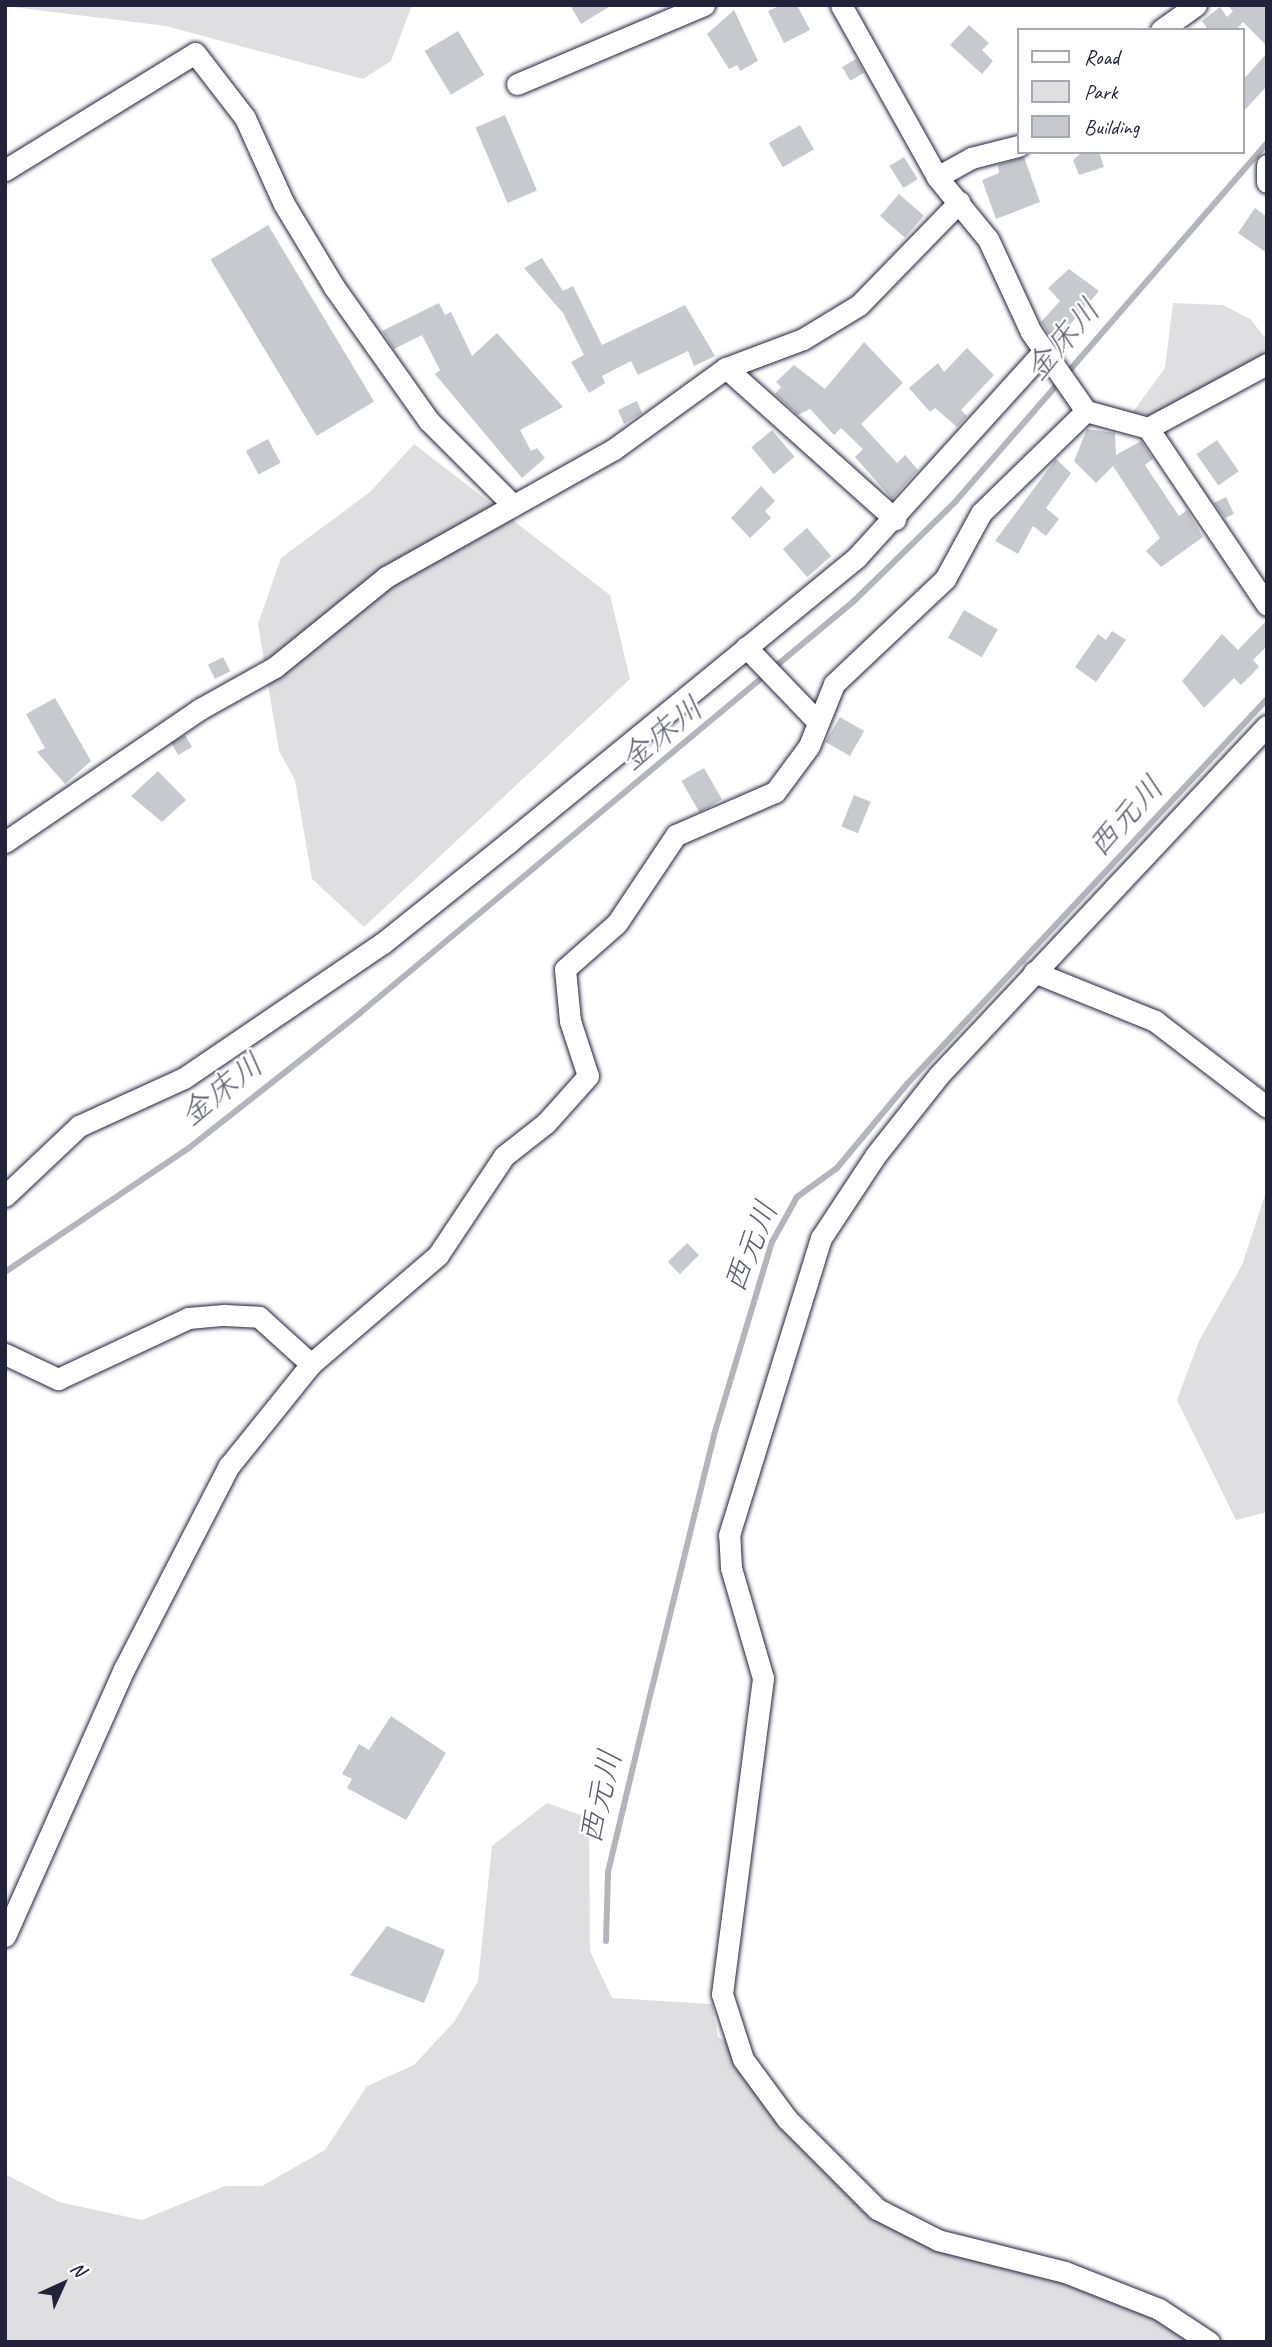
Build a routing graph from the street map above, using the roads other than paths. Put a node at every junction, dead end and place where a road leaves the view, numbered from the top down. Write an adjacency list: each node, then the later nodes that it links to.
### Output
1 (704, 5): 5 (street)
2 (842, 5): 9 (street)
3 (1196, 5): 4 (street)
4 (1164, 28)
5 (517, 84)
6 (1016, 147): 9 (street)
7 (1267, 165): 10 (street)
8 (5, 170): 17 (street)
9 (937, 177): 11 (street)
10 (1267, 182)
11 (958, 202): 12 (street); 14 (street)
12 (1044, 351): 15 (street); 18 (street)
13 (1267, 364): 16 (street)
14 (726, 368): 17 (street); 18 (street)
15 (1083, 406): 16 (street); 21 (street)
16 (1148, 428): 19 (street)
17 (513, 505): 23 (street)
18 (895, 519): 20 (street)
19 (1267, 605)
20 (751, 652): 21 (street); 26 (street)
21 (816, 719): 28 (street)
22 (1267, 726): 24 (street)
23 (5, 842)
24 (1034, 972): 25 (street); 30 (street)
25 (1267, 1107)
26 (5, 1196)
27 (5, 1354): 28 (street)
28 (311, 1364): 29 (street)
29 (5, 1936)
30 (1209, 2342)

